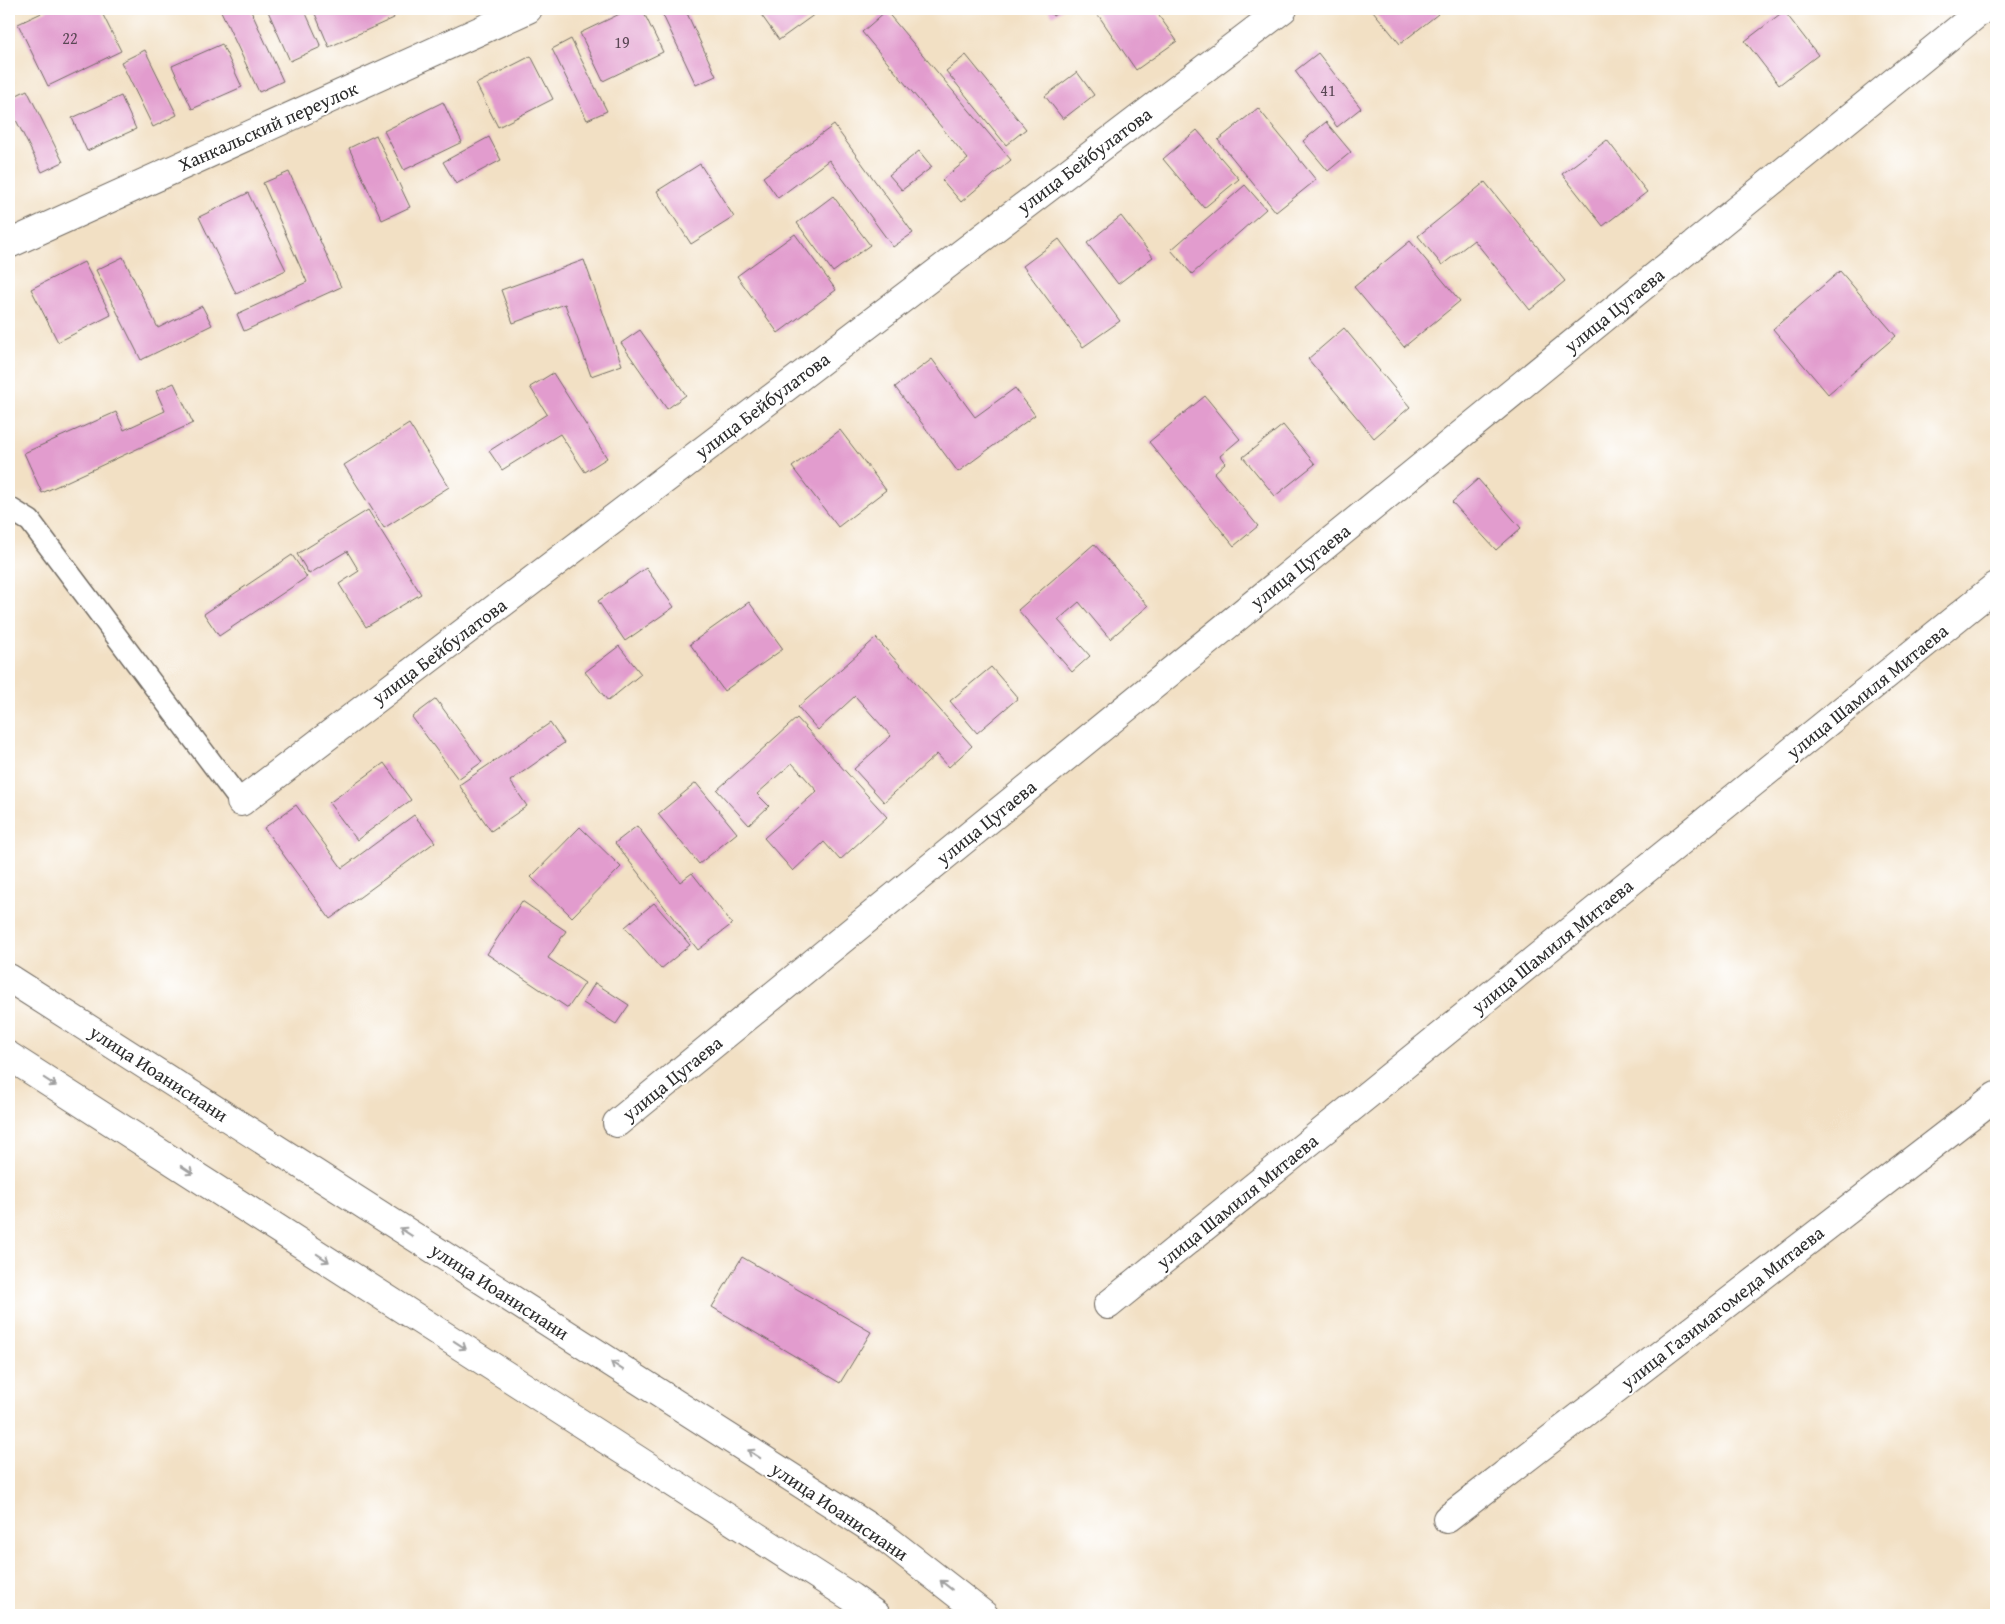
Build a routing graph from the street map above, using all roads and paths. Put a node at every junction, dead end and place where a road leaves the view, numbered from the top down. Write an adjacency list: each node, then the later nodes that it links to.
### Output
1 (528, 9): 4 (street, Ханкальский переулок)
2 (1283, 9): 7 (street, улица Бейбулатова)
3 (1983, 9): 11 (street, улица Цугаева)
4 (9, 244)
5 (9, 508): 7 (lane)
6 (1996, 586): 12 (street, улица Шамиля Митаева)
7 (241, 802)
8 (9, 978): 15 (street, улица Иоанисиани, one-way to 8)
9 (9, 1056): 14 (street, one-way to 14)
10 (1996, 1096): 13 (street, улица Газимагомеда Митаева)
11 (617, 1123)
12 (1108, 1305)
13 (1447, 1519)
14 (876, 1615)
15 (984, 1615)

